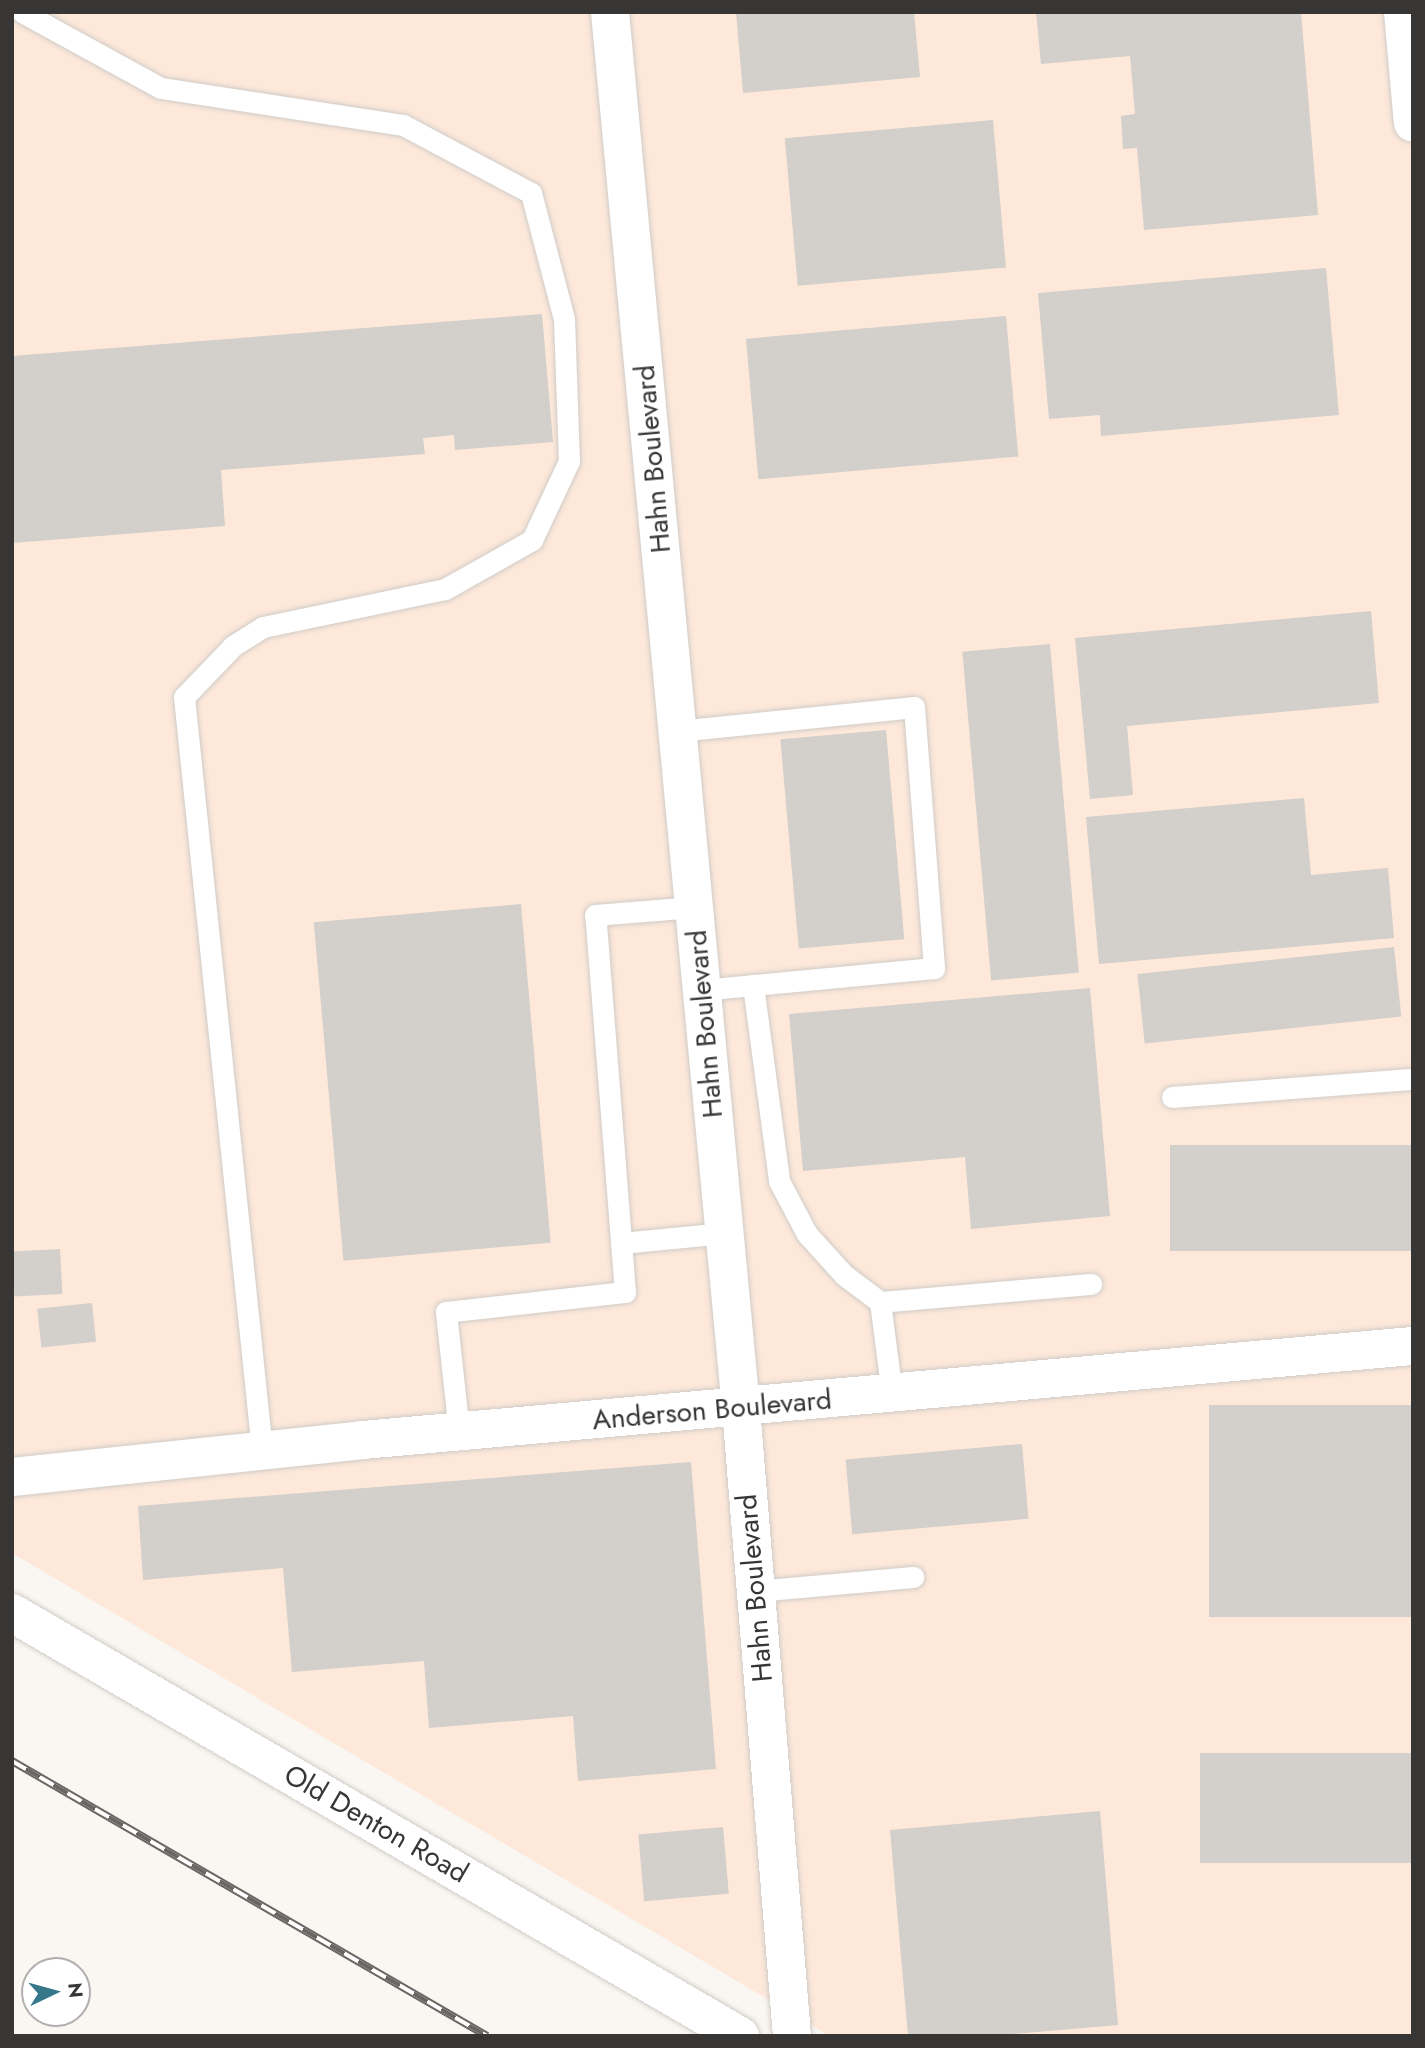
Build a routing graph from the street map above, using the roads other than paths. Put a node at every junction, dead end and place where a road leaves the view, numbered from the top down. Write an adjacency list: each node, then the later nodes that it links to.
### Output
1 (22, 12): 19 (lane)
2 (610, 12): 5 (street, Hahn Boulevard)
3 (1403, 12): 4 (street)
4 (1413, 123)
5 (678, 731): 6 (street, Hahn Boulevard); 7 (lane)
6 (694, 907): 8 (street, Hahn Boulevard); 12 (lane)
7 (753, 985): 8 (lane); 14 (lane)
8 (702, 990): 11 (street, Hahn Boulevard)
9 (1413, 1079): 10 (lane)
10 (1172, 1097)
11 (725, 1233): 12 (lane); 17 (street, Hahn Boulevard)
12 (621, 1243): 18 (lane)
13 (1091, 1284): 14 (lane)
14 (880, 1302): 16 (lane)
15 (1413, 1346): 16 (street, Anderson Boulevard)
16 (892, 1394): 17 (street, Anderson Boulevard)
17 (741, 1408): 18 (street, Anderson Boulevard); 22 (street, Hahn Boulevard)
18 (459, 1432): 19 (street, Anderson Boulevard)
19 (262, 1451): 20 (street, Anderson Boulevard)
20 (12, 1477)
21 (913, 1577): 22 (lane)
22 (755, 1591): 25 (street, Hahn Boulevard)
23 (12, 1613): 24 (street, Old Denton Road)
24 (740, 2036)
25 (792, 2036)

